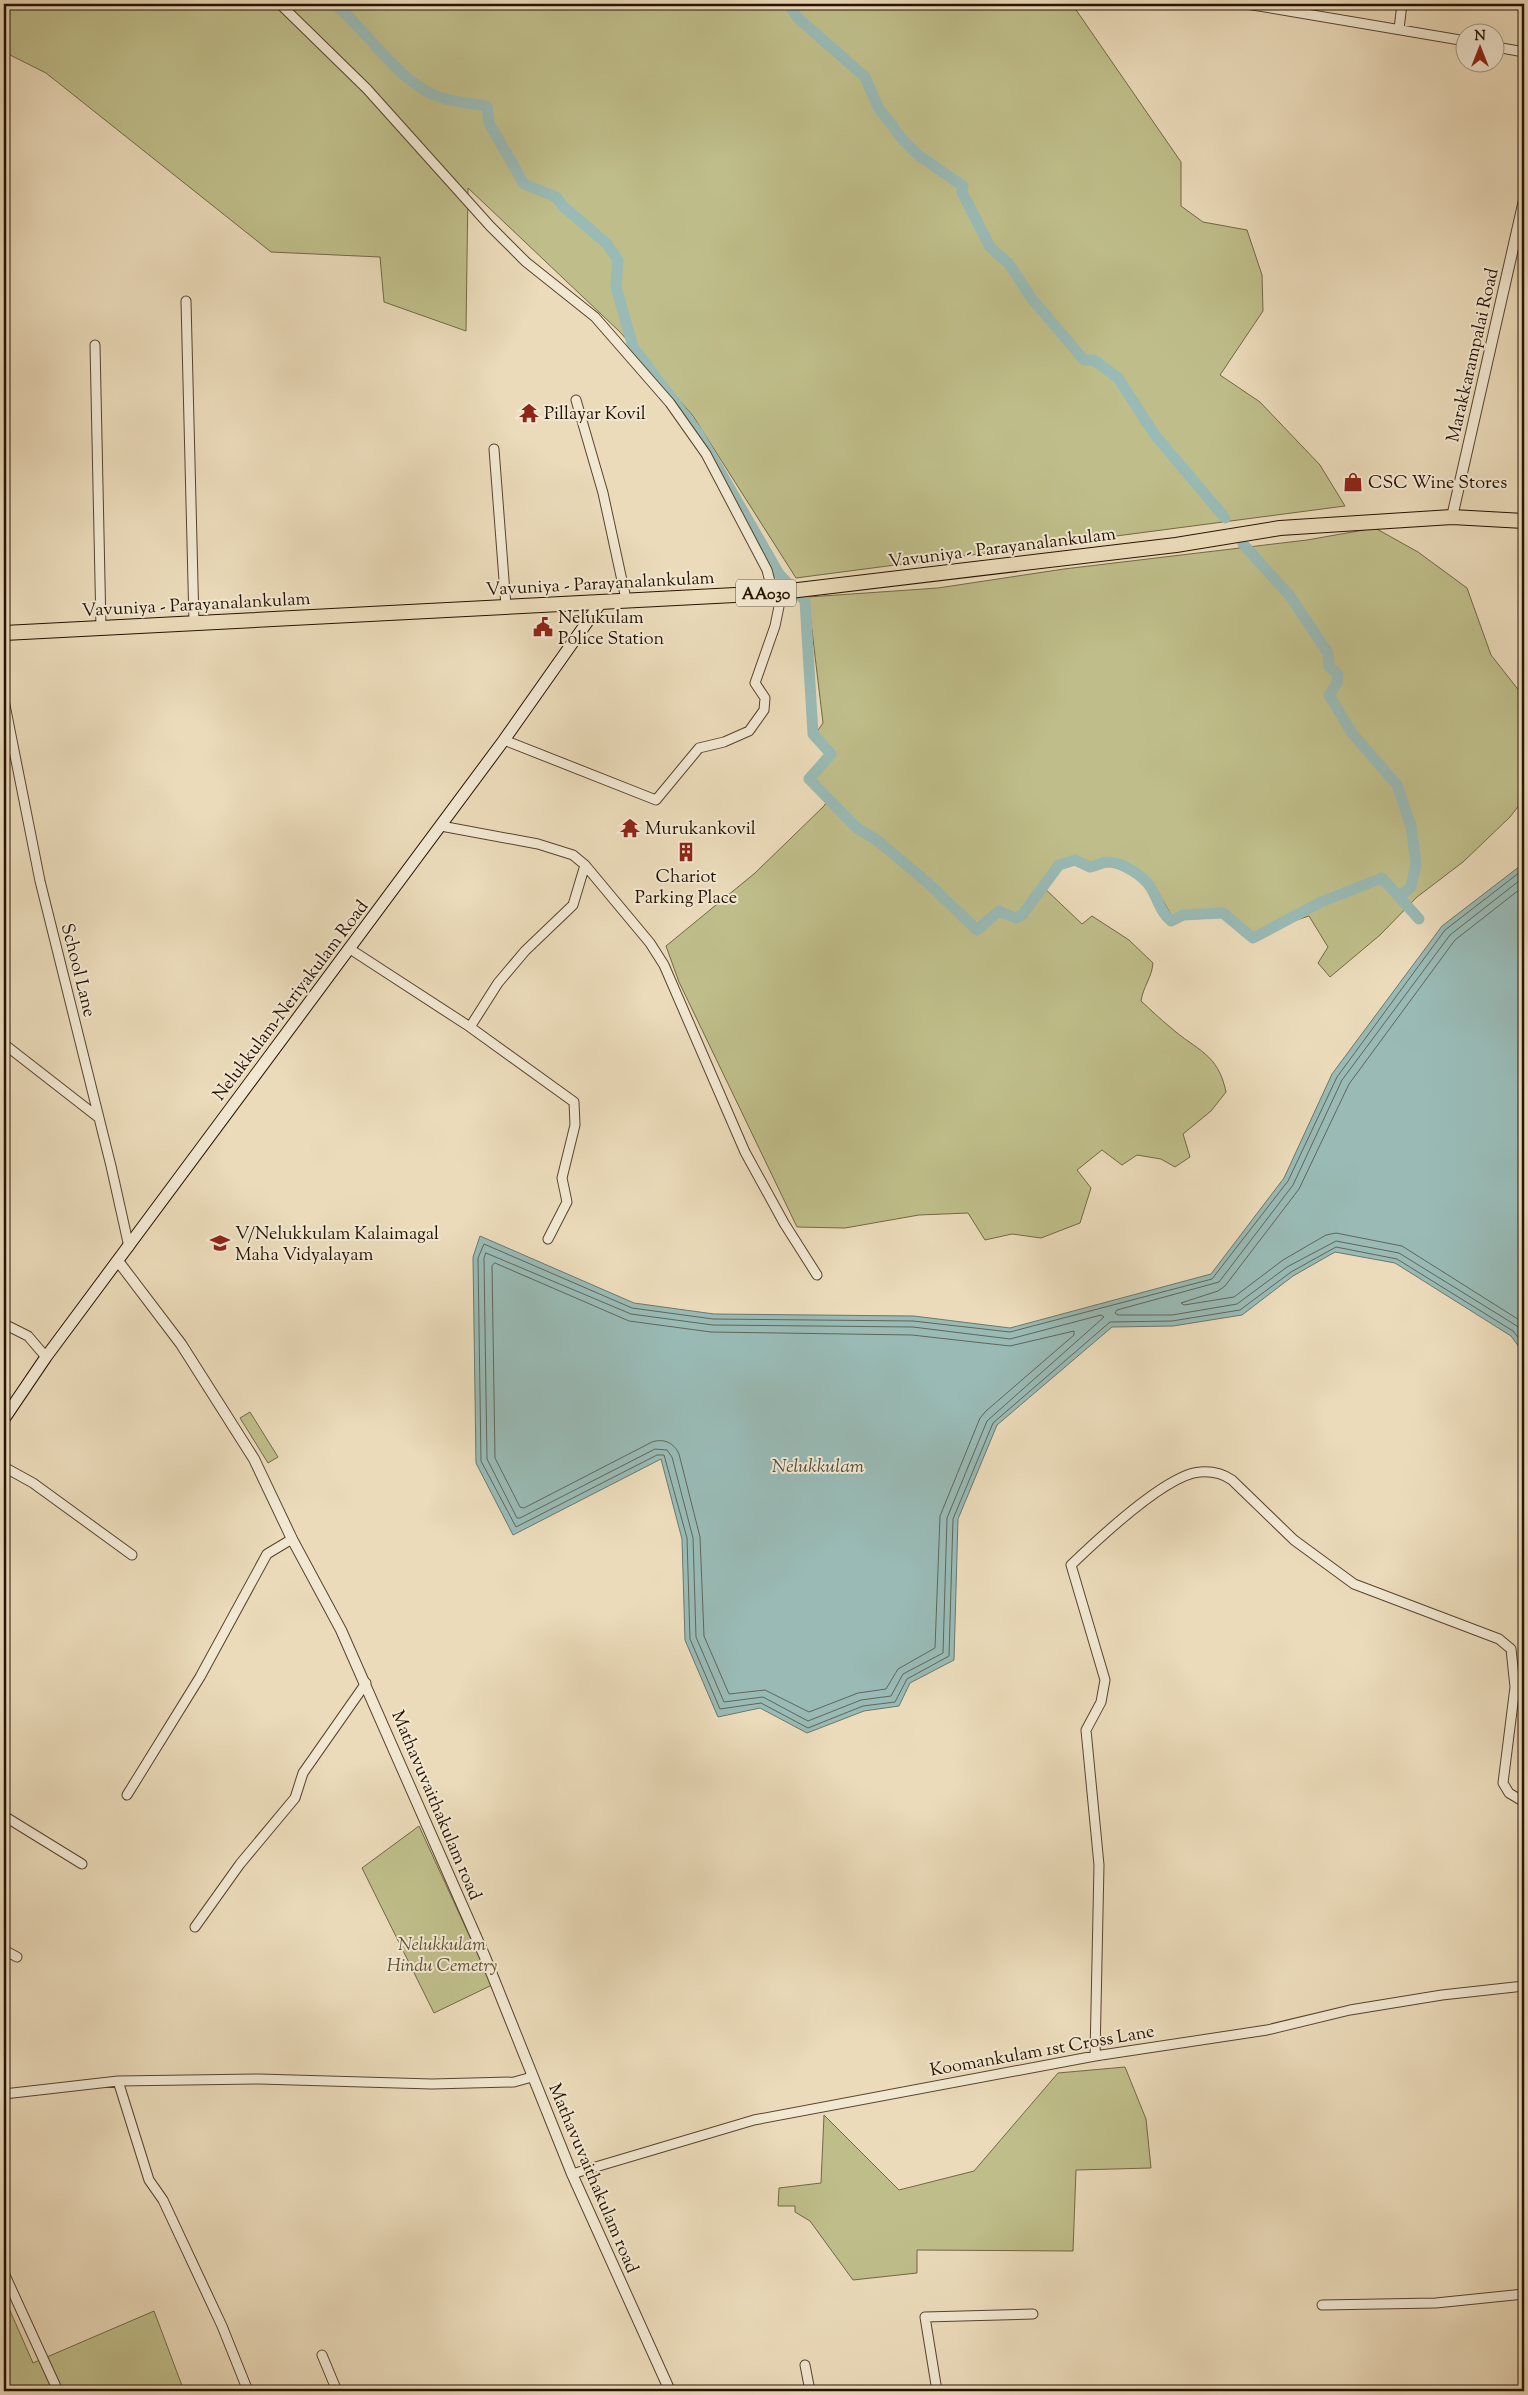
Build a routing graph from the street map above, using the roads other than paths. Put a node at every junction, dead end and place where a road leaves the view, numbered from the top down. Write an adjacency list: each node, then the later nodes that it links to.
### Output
1 (280, 4): 16 (street)
2 (1247, 4): 4 (street)
3 (1402, 4): 5 (street)
4 (1294, 8): 5 (street)
5 (1399, 29): 6 (street)
6 (1456, 39)
7 (1506, 49): 8 (street)
8 (1524, 52)
9 (1524, 200): 14 (street, Marakkarampalai Road)
10 (186, 301): 20 (street)
11 (95, 346): 21 (street)
12 (576, 400): 17 (street)
13 (494, 449): 19 (street)
14 (1452, 517): 15 (highway, Vavuniya - Parayanalankulam / AA030); 16 (highway, Vavuniya - Parayanalankulam / AA030)
15 (1524, 521)
16 (777, 592): 17 (highway, Vavuniya - Parayanalankulam / AA030); 24 (street)
17 (626, 599): 18 (highway, Vavuniya - Parayanalankulam / AA030)
18 (602, 601): 19 (highway, Vavuniya - Parayanalankulam / AA030); 24 (main road, Nelukkulam-Neriyakulam Road)
19 (506, 606): 20 (highway, Vavuniya - Parayanalankulam / AA030)
20 (194, 623): 21 (highway, Vavuniya - Parayanalankulam / AA030)
21 (101, 628): 22 (highway, Vavuniya - Parayanalankulam / AA030)
22 (4, 633)
23 (4, 700): 30 (street, School Lane)
24 (504, 740): 25 (main road, Nelukkulam-Neriyakulam Road)
25 (441, 826): 26 (street); 27 (main road, Nelukkulam-Neriyakulam Road)
26 (585, 866): 28 (street); 34 (street)
27 (350, 949): 28 (street); 32 (main road, Nelukkulam-Neriyakulam Road)
28 (470, 1028): 31 (street)
29 (4, 1044): 30 (street)
30 (99, 1118): 32 (street, School Lane)
31 (548, 1239)
32 (129, 1247): 33 (main road, Nelukkulam-Neriyakulam Road)
33 (118, 1261): 36 (main road, Nelukkulam-Neriyakulam Road); 39 (street, Mathavuvaithakulam road)
34 (817, 1274)
35 (4, 1324): 36 (street)
36 (46, 1357): 37 (main road, Nelukkulam-Neriyakulam Road)
37 (4, 1419)
38 (4, 1467): 40 (street)
39 (292, 1539): 41 (street, Mathavuvaithakulam road); 42 (street)
40 (132, 1555)
41 (366, 1683): 46 (street); 51 (street, Mathavuvaithakulam road)
42 (127, 1795)
43 (1524, 1802): 50 (street)
44 (4, 1816): 45 (street)
45 (82, 1864)
46 (195, 1927)
47 (4, 1950): 48 (street)
48 (17, 1957)
49 (1524, 1986): 50 (street, Koomankulam 1st Cross Lane)
50 (1095, 2056): 54 (street, Koomankulam 1st Cross Lane)
51 (532, 2077): 52 (street); 54 (street, Mathavuvaithakulam road)
52 (118, 2081): 53 (street); 62 (street)
53 (4, 2094)
54 (572, 2174): 64 (street, Mathavuvaithakulam road)
55 (4, 2273): 61 (street)
56 (1524, 2294): 57 (street)
57 (1322, 2305)
58 (1033, 2314): 66 (street)
59 (322, 2355): 63 (street)
60 (805, 2365): 65 (street)
61 (58, 2391)
62 (248, 2391)
63 (337, 2391)
64 (670, 2391)
65 (810, 2391)
66 (937, 2391)

